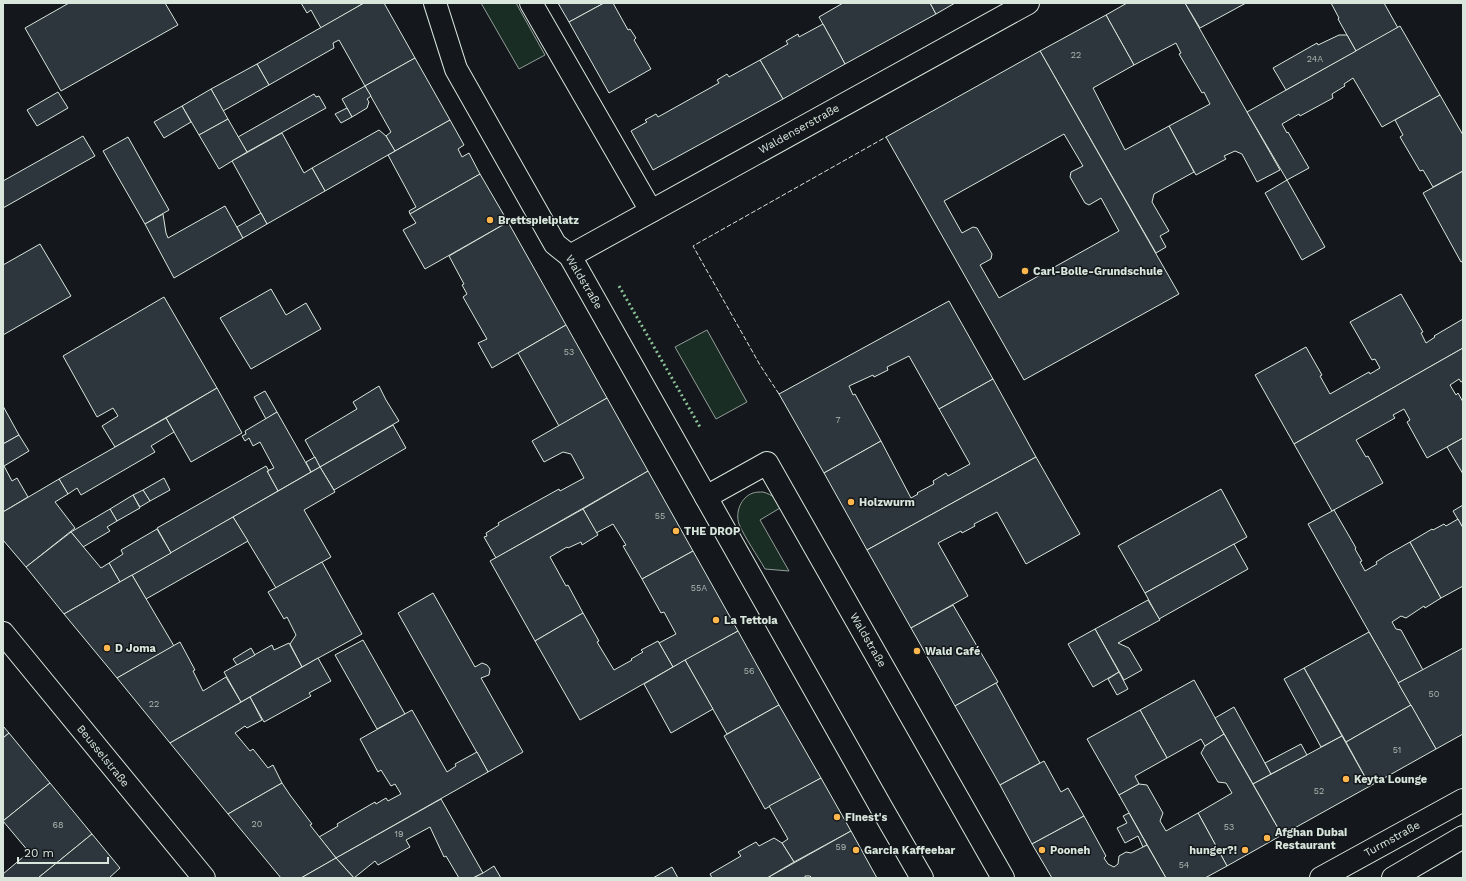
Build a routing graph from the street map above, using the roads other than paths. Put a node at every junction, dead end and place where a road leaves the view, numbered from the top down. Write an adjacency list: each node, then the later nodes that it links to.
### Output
1 (435, 3): 5 (street, Waldstraße)
2 (531, 3): 4 (street)
3 (1028, 3): 4 (street, Waldenserstraße)
4 (650, 211): 5 (street, Waldenserstraße)
5 (570, 256): 6 (street, Waldstraße)
6 (706, 497): 11 (street, Waldstraße); 12 (street, Waldstraße)
7 (3, 634): 10 (street, Beusselstraße)
8 (1463, 800): 13 (street, Turmstraße)
9 (1463, 837): 14 (street)
10 (204, 878)
11 (922, 878)
12 (1003, 878)
13 (1321, 878)
14 (1393, 878)

